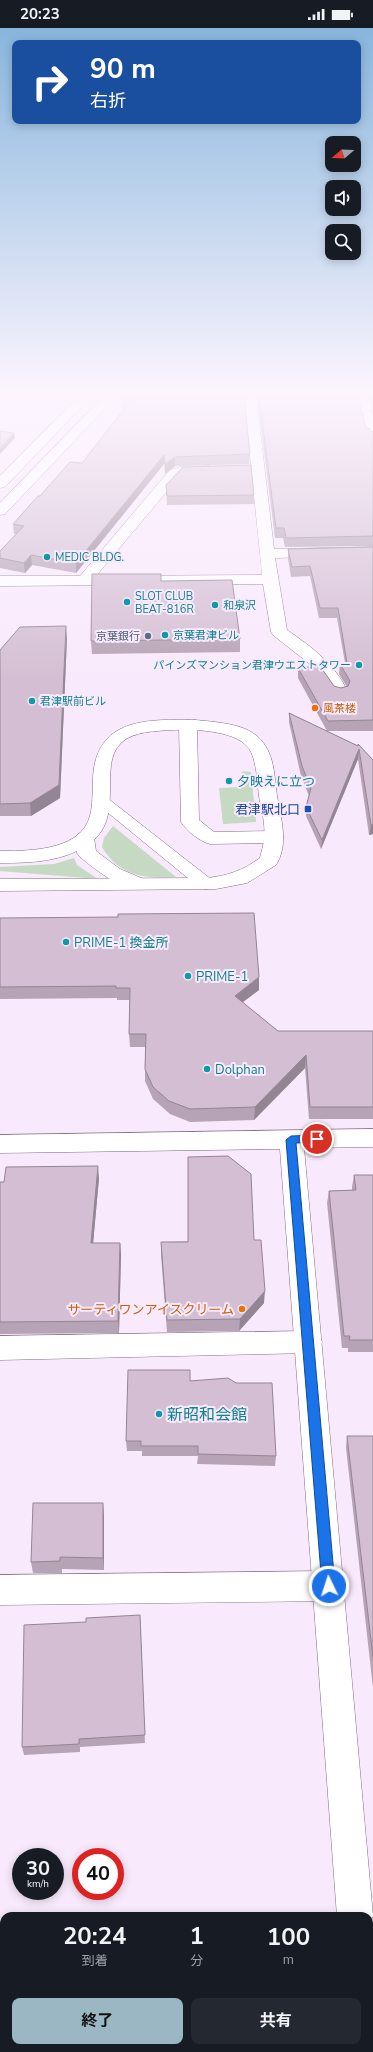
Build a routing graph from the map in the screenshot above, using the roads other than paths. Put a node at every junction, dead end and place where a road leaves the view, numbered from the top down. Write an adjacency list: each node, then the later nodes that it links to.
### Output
1 (19, 490): 4 (street)
2 (160, 490): 7 (street)
3 (261, 490): 6 (street)
4 (1, 509)
5 (373, 551): 6 (street)
6 (268, 554): 8 (street)
7 (85, 579): 8 (street); 9 (street)
8 (270, 579): 10 (street)
9 (0, 581)
10 (340, 692)
11 (188, 725): 12 (street); 13 (street); 13 (street)
12 (102, 800): 14 (street); 17 (lane)
13 (274, 837): 17 (street)
14 (85, 838): 15 (street); 16 (street)
15 (0, 857)
16 (139, 884): 17 (street); 18 (street)
17 (206, 884)
18 (0, 885)
19 (373, 1138): 20 (street)
20 (291, 1140): 21 (street); 22 (street)
21 (0, 1144)
22 (309, 1342): 23 (street); 24 (street)
23 (0, 1348)
24 (329, 1586): 25 (street); 26 (street)
25 (0, 1590)
26 (355, 1912)

